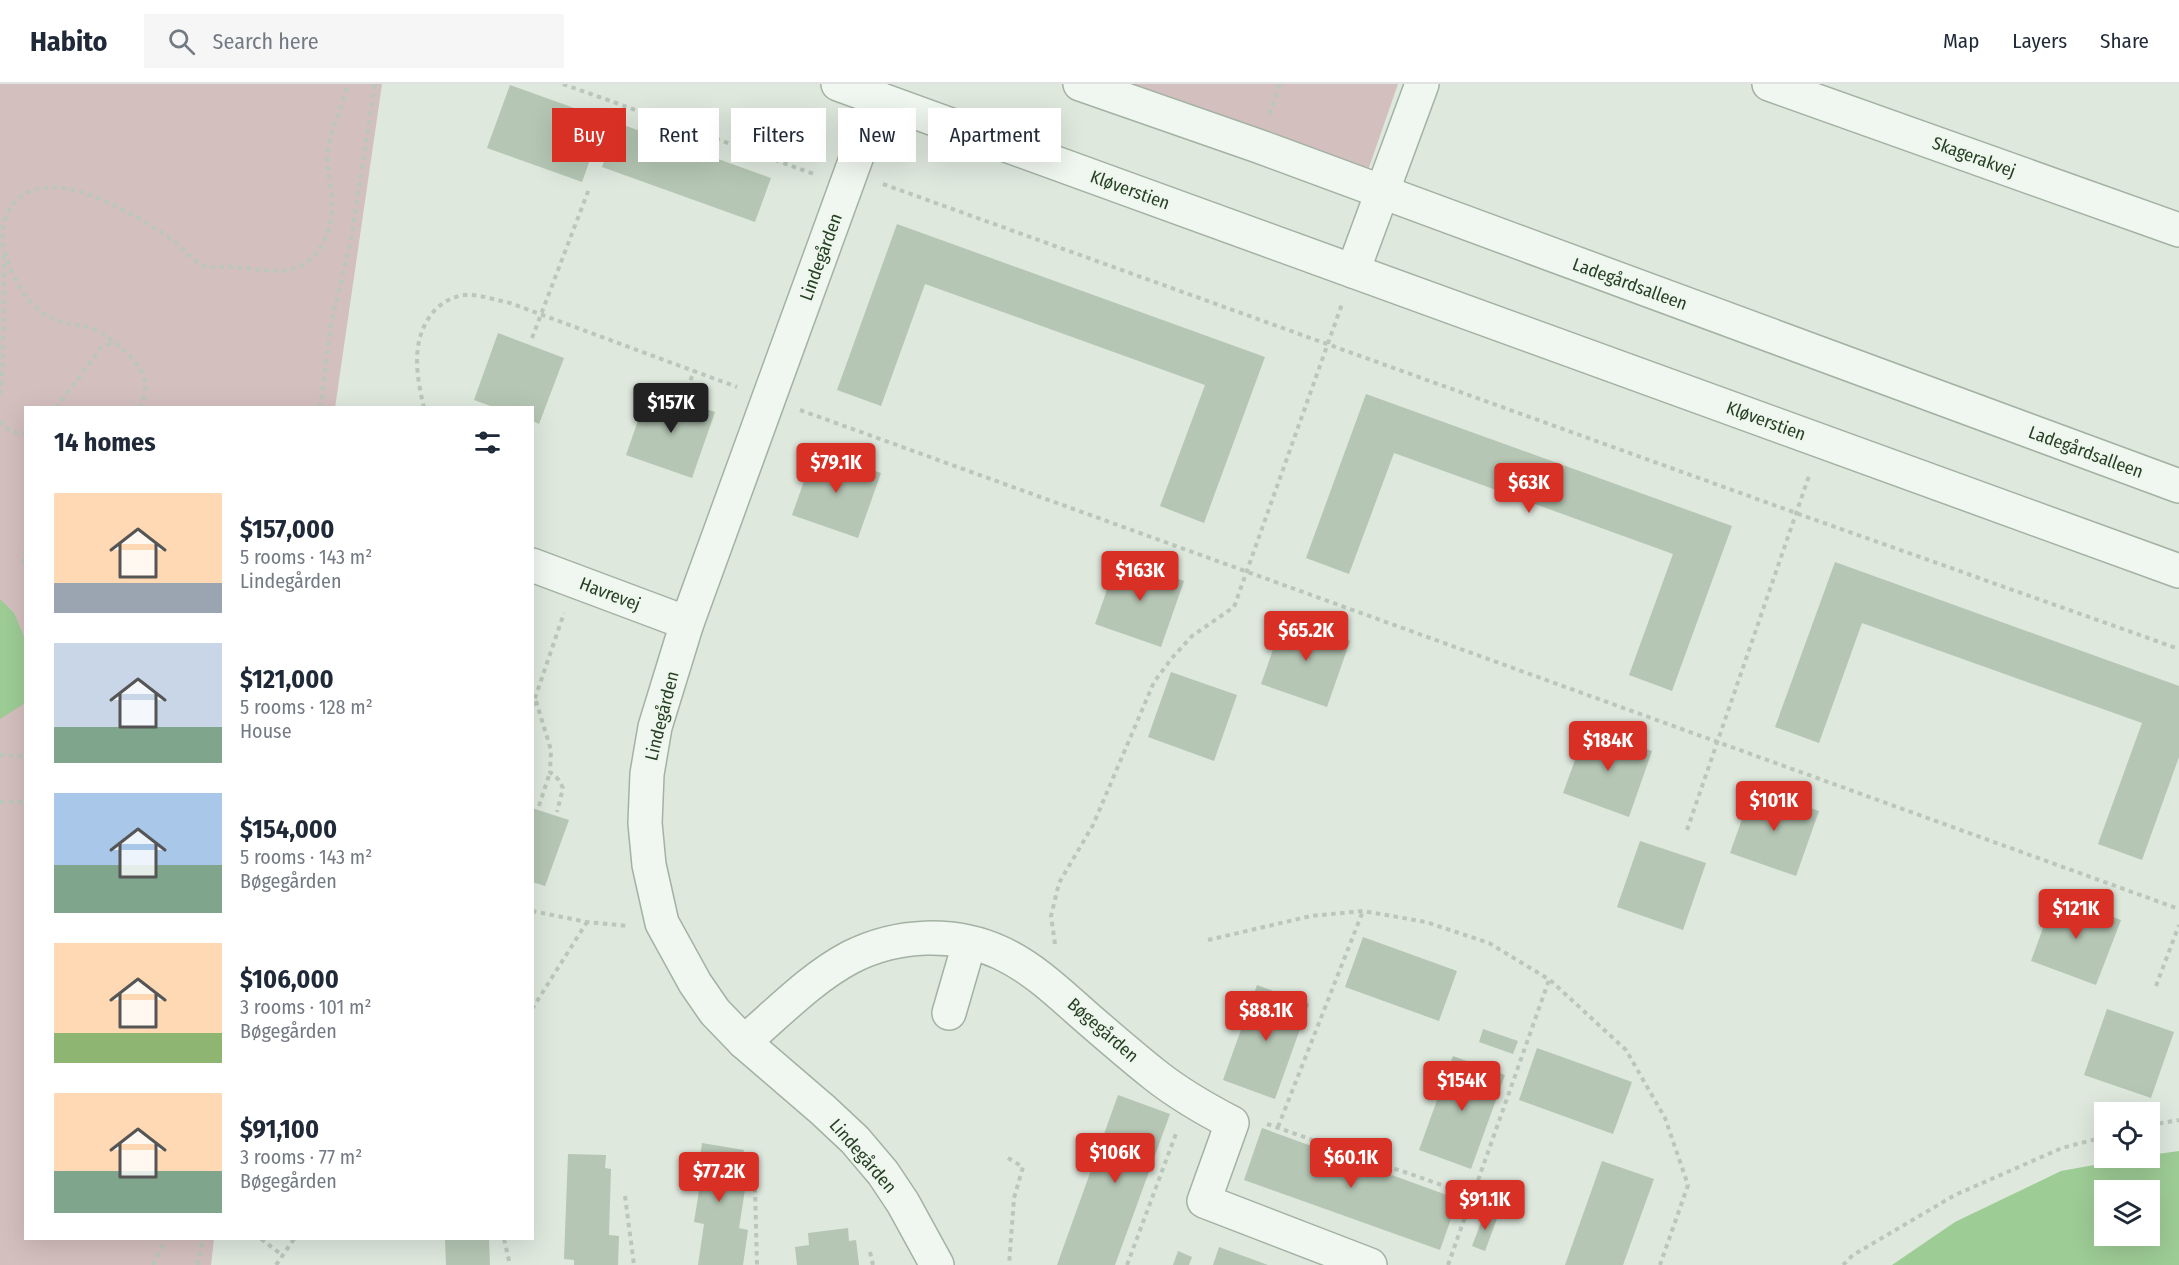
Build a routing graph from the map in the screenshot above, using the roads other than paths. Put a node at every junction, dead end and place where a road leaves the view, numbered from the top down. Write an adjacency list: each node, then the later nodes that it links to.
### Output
1 (838, 84): 5 (street, Kløverstien)
2 (1080, 84): 6 (street, Ladegårdsalleen)
3 (1422, 84): 6 (street)
4 (1769, 84): 7 (street, Skagerakvej)
5 (878, 98): 8 (street, Kløverstien); 12 (street, Lindegården)
6 (1381, 193): 8 (street); 9 (street, Ladegårdsalleen)
7 (2179, 230)
8 (1353, 271): 11 (street, Kløverstien)
9 (2179, 486)
10 (534, 566): 12 (street, Havrevej)
11 (2179, 571)
12 (687, 623): 15 (street, Lindegården)
13 (969, 944): 14 (street); 15 (street, Bøgegården); 17 (street, Bøgegården)
14 (949, 1013)
15 (744, 1042): 16 (street, Lindegården)
16 (937, 1265)
17 (1370, 1265)

